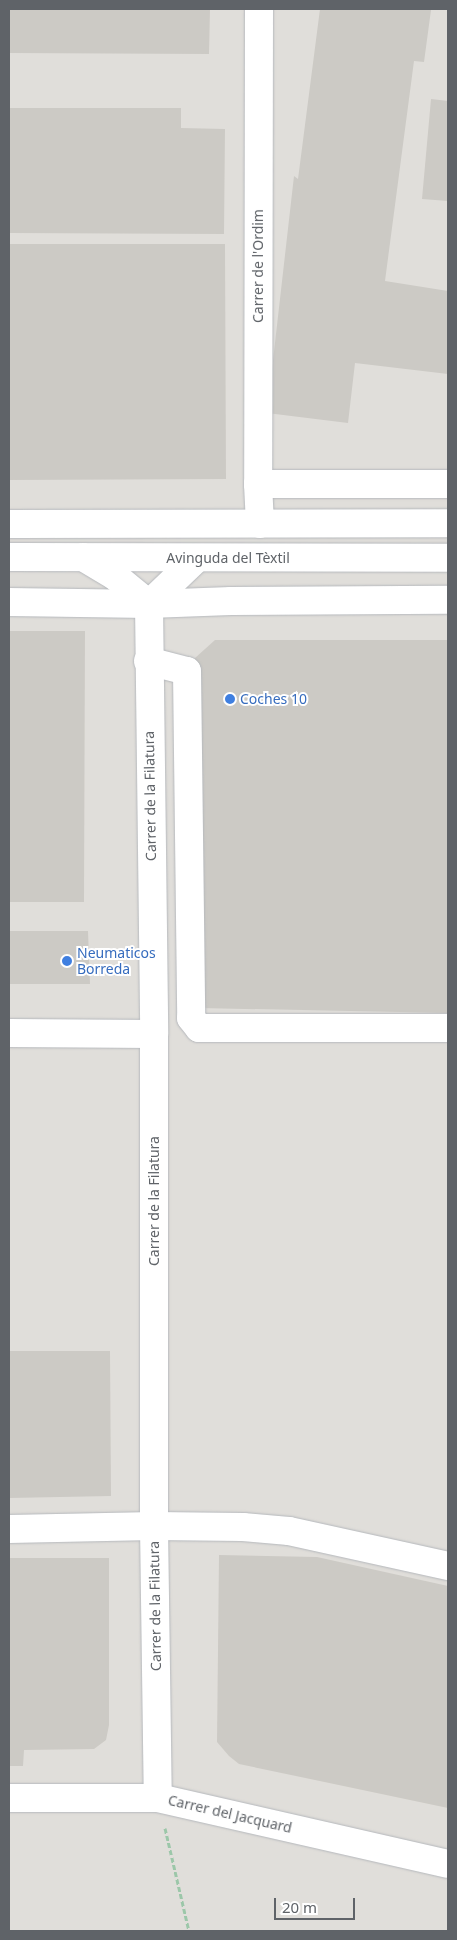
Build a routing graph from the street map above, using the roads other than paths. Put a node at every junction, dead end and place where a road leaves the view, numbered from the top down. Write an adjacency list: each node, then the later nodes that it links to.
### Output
1 (259, 9): 2 (street, Carrer de l'Ordim)
2 (258, 484): 3 (street); 6 (street, Carrer de l'Ordim)
3 (448, 484)
4 (448, 523): 6 (street)
5 (9, 524): 6 (street)
6 (260, 524)
7 (82, 556): 8 (street, Avinguda del Tèxtil); 9 (street, Avinguda del Tèxtil); 13 (street)
8 (9, 557)
9 (197, 558): 10 (street, Avinguda del Tèxtil); 13 (street)
10 (448, 558)
11 (448, 600): 13 (street)
12 (9, 602): 13 (street)
13 (149, 604): 14 (street, Carrer de la Filatura)
14 (148, 661): 15 (street); 17 (street, Carrer de la Filatura)
15 (448, 1028)
16 (9, 1033): 17 (street)
17 (154, 1034): 18 (street, Carrer de la Filatura)
18 (154, 1526): 19 (street); 20 (street); 22 (street, Carrer de la Filatura)
19 (9, 1529)
20 (448, 1566)
21 (9, 1798): 22 (street, Carrer del Jacquard)
22 (158, 1798): 23 (street, Carrer del Jacquard)
23 (448, 1864)

